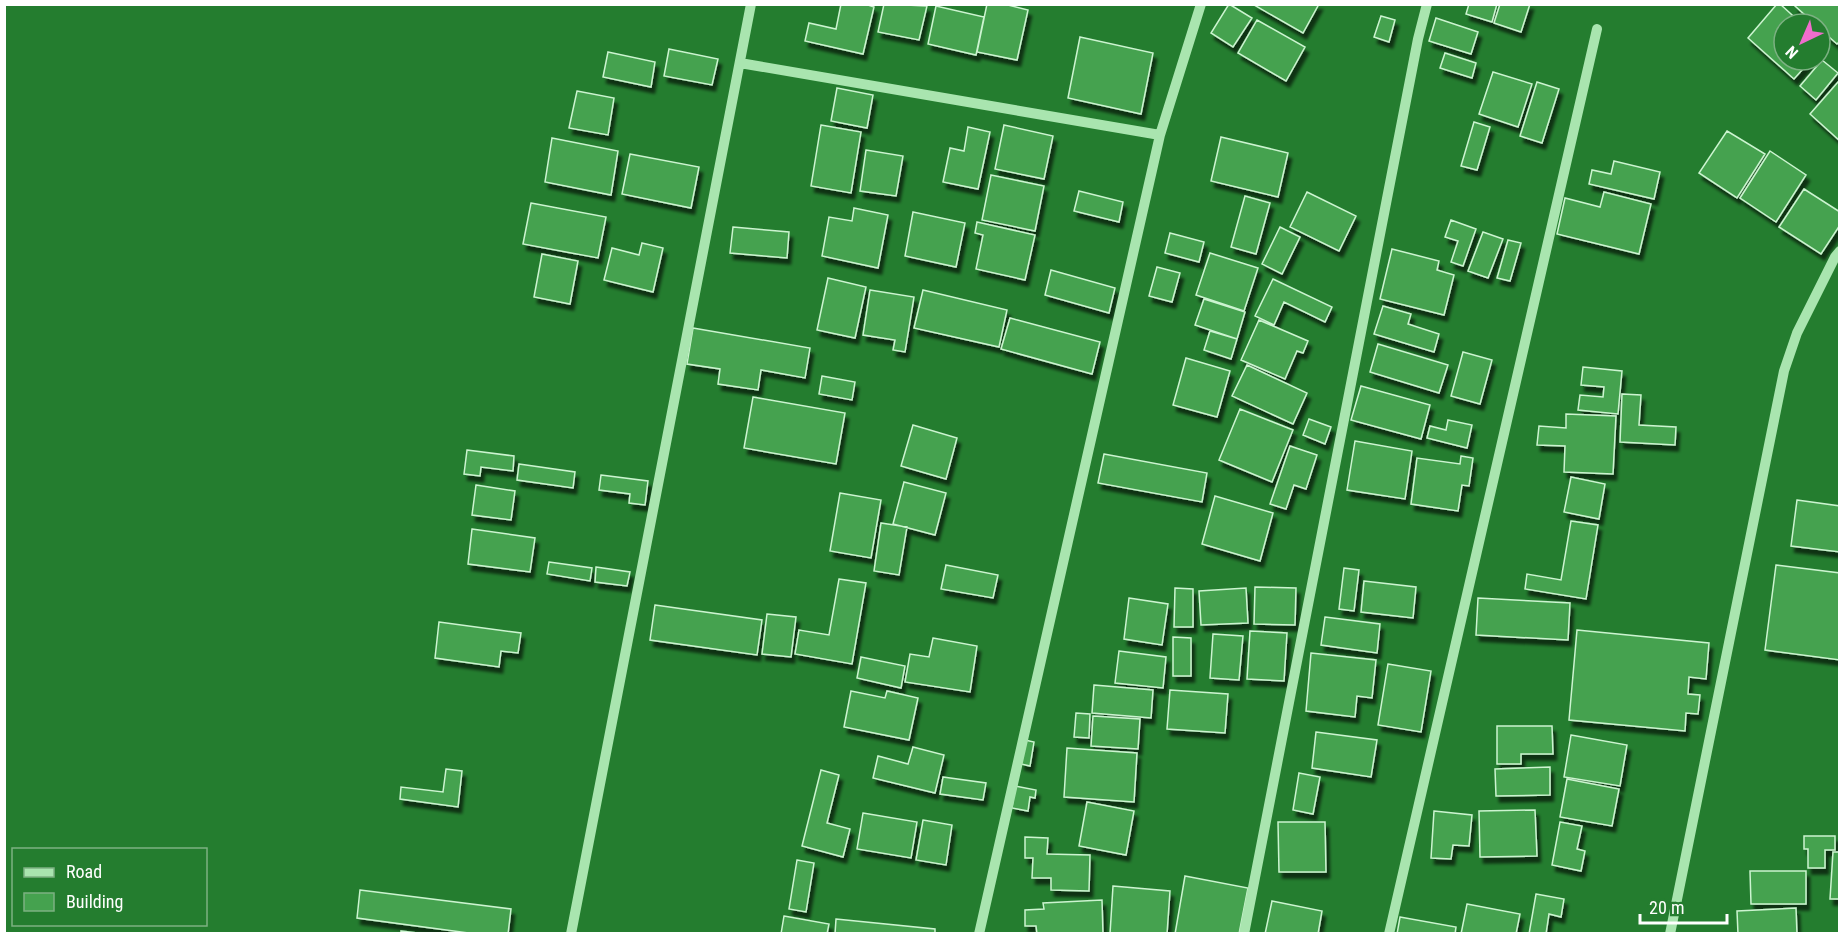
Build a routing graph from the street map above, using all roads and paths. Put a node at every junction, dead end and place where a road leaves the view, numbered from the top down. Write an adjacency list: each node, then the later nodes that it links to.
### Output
1 (752, 4): 5 (street)
2 (1427, 4): 10 (street)
3 (1199, 8): 6 (street)
4 (1597, 29): 11 (street)
5 (740, 63): 6 (street); 8 (street)
6 (1160, 135): 9 (street)
7 (1839, 251): 12 (street)
8 (571, 933)
9 (979, 933)
10 (1244, 933)
11 (1389, 933)
12 (1670, 933)

